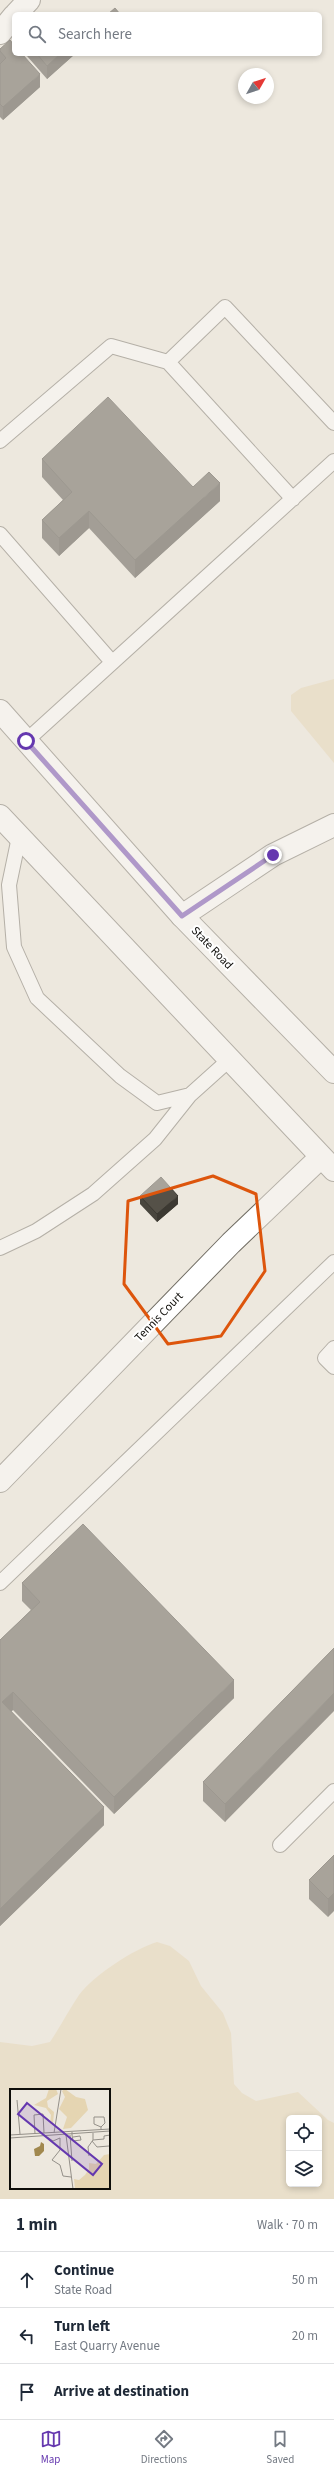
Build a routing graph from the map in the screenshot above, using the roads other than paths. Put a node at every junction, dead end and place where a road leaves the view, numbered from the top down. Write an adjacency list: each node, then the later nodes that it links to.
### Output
1 (29, 0): 2 (main road)
2 (18, 12)
3 (12, 18): 4 (main road)
4 (0, 33)
5 (168, 362): 6 (lane); 7 (lane); 9 (lane)
6 (334, 423)
7 (0, 441)
8 (334, 461): 9 (lane)
9 (292, 499): 11 (lane)
10 (0, 534): 11 (lane)
11 (112, 662): 13 (lane)
12 (0, 711): 13 (main road, State Road)
13 (26, 741): 17 (main road, State Road)
14 (0, 816): 16 (main road)
15 (334, 825): 17 (main road)
16 (19, 837): 18 (main road); 20 (lane)
17 (182, 916): 19 (main road, State Road)
18 (229, 1060): 20 (lane); 21 (main road)
19 (334, 1072)
20 (190, 1095): 22 (lane)
21 (327, 1164): 26 (main road, Tennis Court)
22 (0, 1248)
23 (334, 1262): 27 (lane)
24 (334, 1348): 25 (lane)
25 (334, 1367)
26 (0, 1481)
27 (0, 1583)
28 (334, 1791): 29 (lane)
29 (280, 1845)

